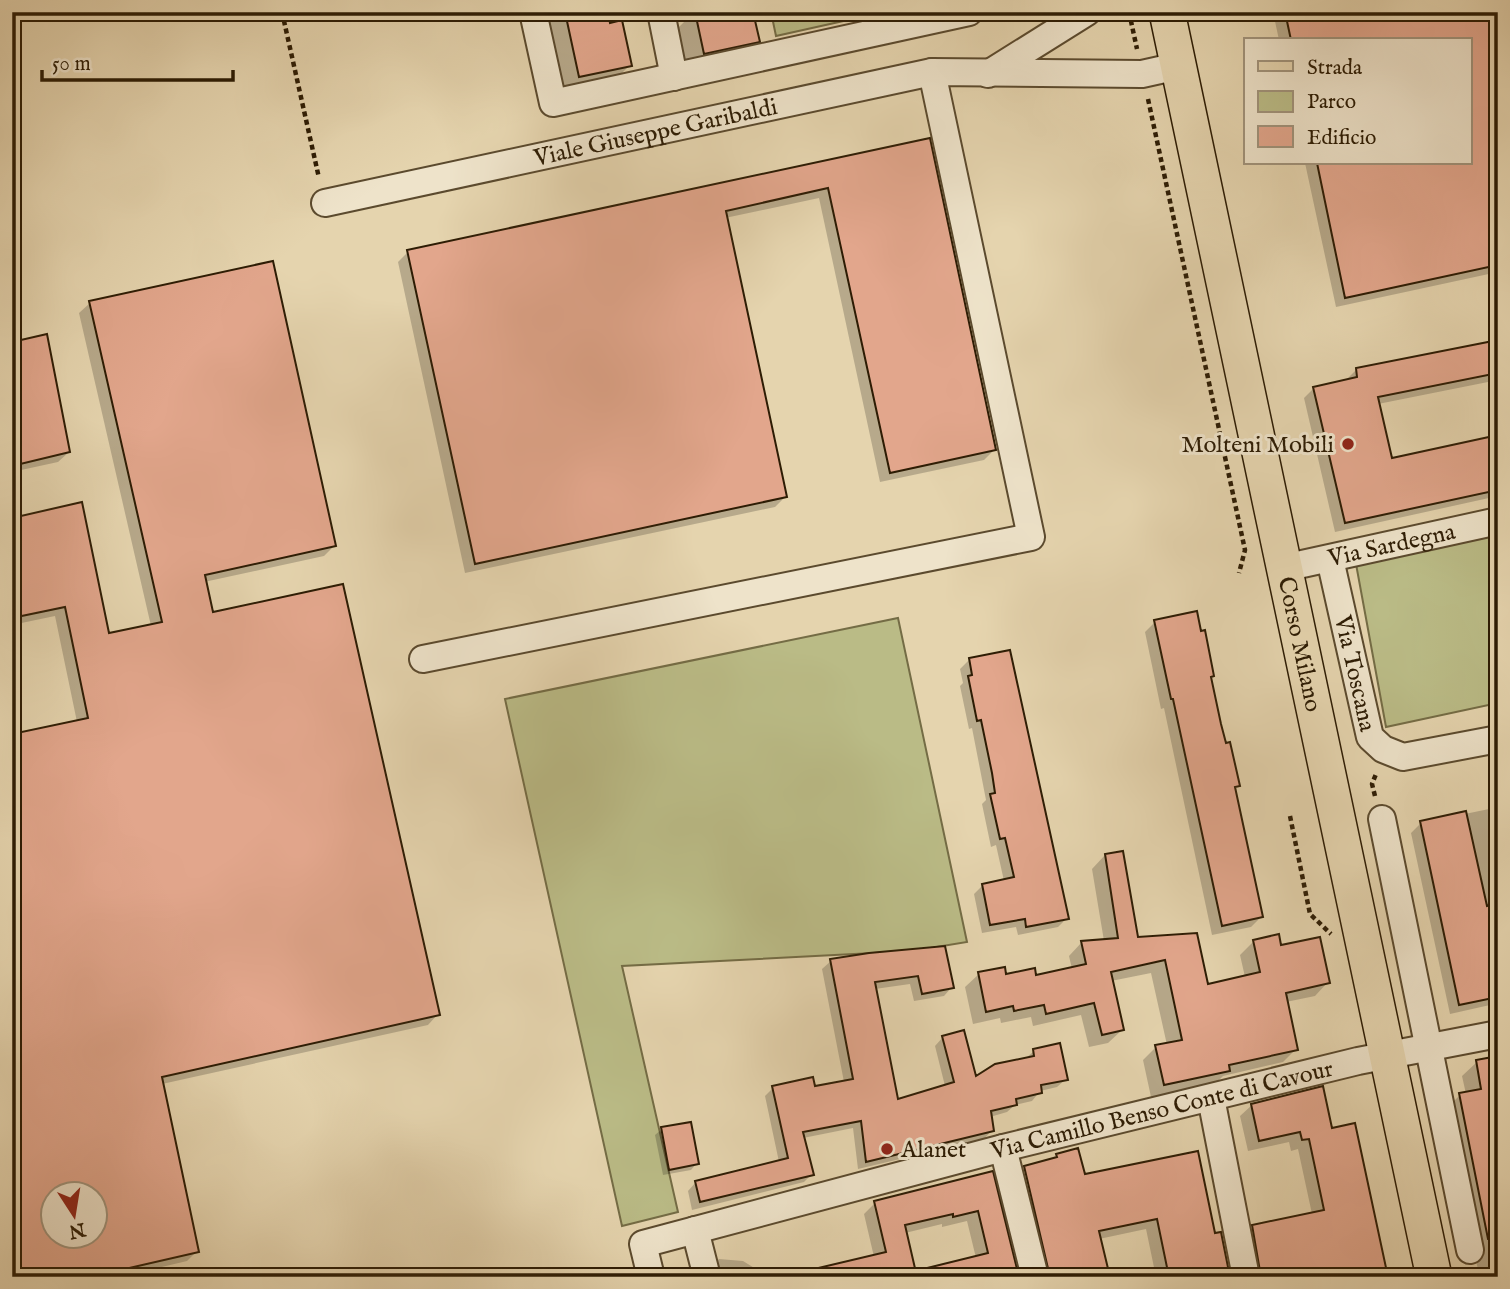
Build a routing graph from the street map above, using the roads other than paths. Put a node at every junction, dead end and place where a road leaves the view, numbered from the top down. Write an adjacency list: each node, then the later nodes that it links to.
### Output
1 (533, 12): 9 (street, Viale Giuseppe Garibaldi)
2 (661, 12): 9 (street, Viale Giuseppe Garibaldi)
3 (970, 12): 9 (street, Viale Giuseppe Garibaldi)
4 (1087, 12): 8 (street)
5 (1167, 12): 6 (main road, Corso Milano)
6 (1178, 66): 8 (street, Viale Giuseppe Garibaldi); 13 (main road, Corso Milano)
7 (932, 72): 8 (street, Viale Giuseppe Garibaldi); 10 (street, Viale Giuseppe Garibaldi); 14 (street)
8 (988, 74)
9 (674, 77)
10 (325, 203)
11 (1498, 521): 12 (street, Via Sardegna)
12 (1329, 559): 13 (street, Via Sardegna); 15 (street, Via Toscana)
13 (1284, 568): 19 (main road, Corso Milano)
14 (422, 659)
15 (1498, 739)
16 (1382, 819): 18 (street)
17 (1498, 1034): 18 (street, Via Camillo Benso Conte di Cavour)
18 (1429, 1045): 19 (street, Via Camillo Benso Conte di Cavour); 23 (street)
19 (1387, 1055): 20 (street, Via Camillo Benso Conte di Cavour); 28 (main road, Corso Milano)
20 (1211, 1098): 21 (street, Via Camillo Benso Conte di Cavour); 27 (street)
21 (1003, 1148): 22 (street, Via Camillo Benso Conte di Cavour); 26 (street)
22 (695, 1230): 24 (street, Via Camillo Benso Conte di Cavour); 25 (street)
23 (1470, 1250)
24 (651, 1277)
25 (707, 1277)
26 (1035, 1277)
27 (1246, 1277)
28 (1434, 1277)

